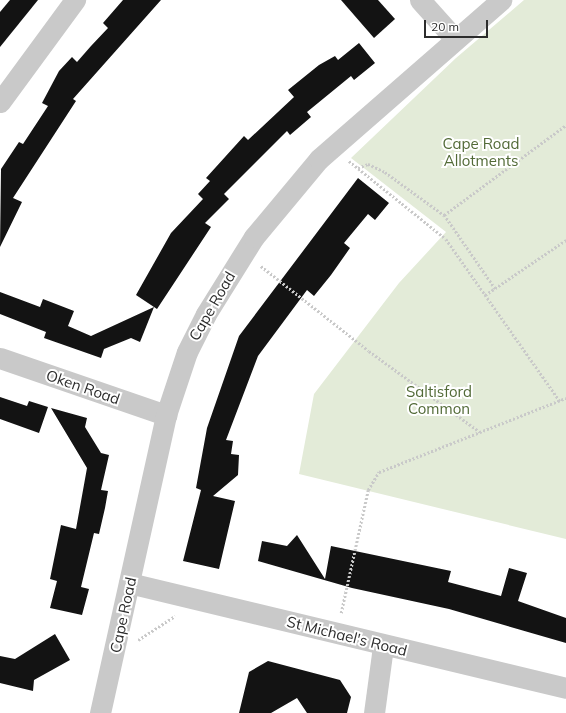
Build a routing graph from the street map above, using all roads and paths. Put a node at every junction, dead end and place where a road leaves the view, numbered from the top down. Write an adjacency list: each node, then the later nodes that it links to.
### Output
1 (75, 0): 5 (street)
2 (420, 0): 4 (street)
3 (501, 0): 4 (street, Cape Road)
4 (455, 39): 7 (street, Cape Road)
5 (0, 102)
6 (566, 125): 9 (path)
7 (332, 146): 8 (path); 11 (street, Cape Road)
8 (358, 168): 9 (path); 13 (path)
9 (444, 215): 12 (path)
10 (566, 240): 12 (path)
11 (244, 253): 17 (street, Cape Road); 18 (path)
12 (495, 289): 13 (path)
13 (485, 295): 16 (path)
14 (0, 358): 17 (street, Oken Road)
15 (566, 398): 16 (path)
16 (560, 401): 18 (path)
17 (166, 415): 19 (street, Cape Road)
18 (480, 432): 21 (path)
19 (129, 583): 23 (street, St Michael's Road); 25 (street, Cape Road)
20 (182, 611): 22 (path)
21 (341, 612)
22 (134, 643)
23 (383, 646): 24 (street, St Michael's Road); 26 (street)
24 (566, 688)
25 (100, 713)
26 (374, 713)

